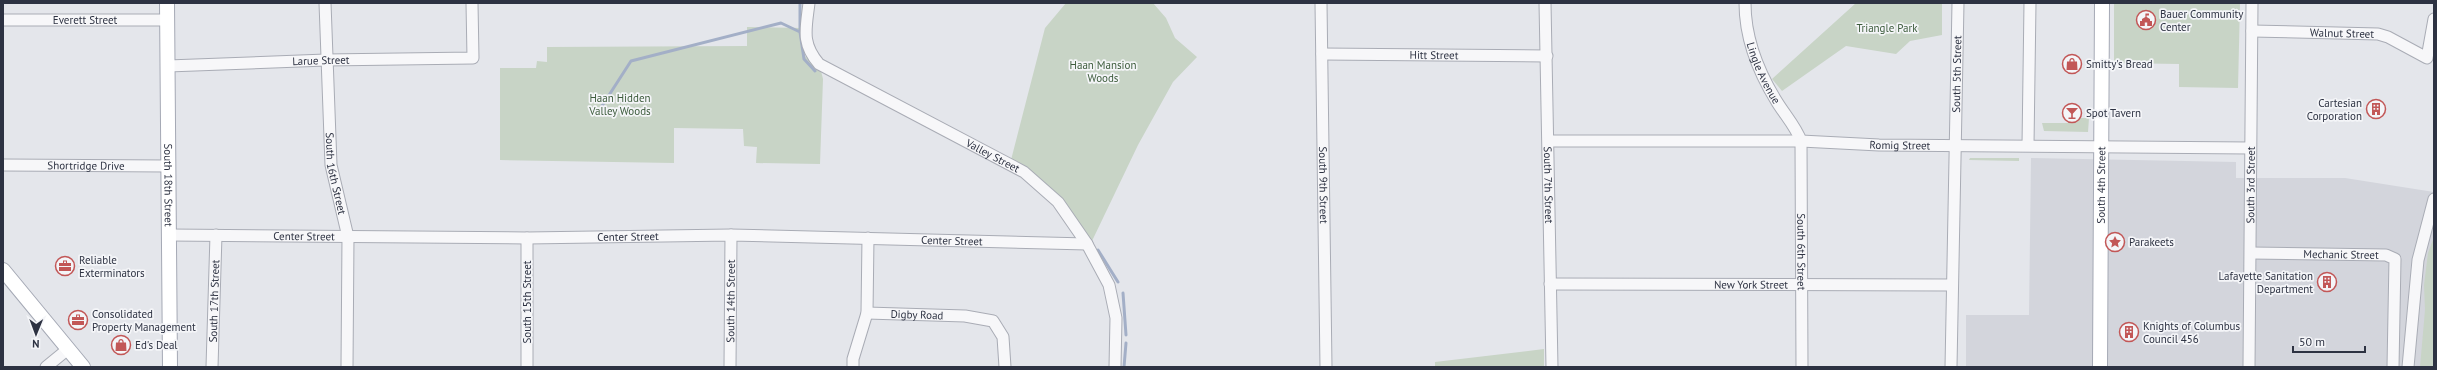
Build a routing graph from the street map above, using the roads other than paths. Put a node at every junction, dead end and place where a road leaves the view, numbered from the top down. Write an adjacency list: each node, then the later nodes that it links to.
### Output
1 (167, 3): 14 (main road, South 18th Street)
2 (325, 3): 18 (street, South 16th Street)
3 (472, 3): 18 (street, Larue Street)
4 (809, 3): 35 (street, Valley Street)
5 (1322, 3): 16 (street, South 9th Street)
6 (1545, 3): 17 (street, South 7th Street)
7 (1744, 3): 20 (street, Lingle Avenue)
8 (1958, 3): 22 (street, South 5th Street)
9 (2030, 3): 23 (street)
10 (2102, 3): 24 (main road, South 4th Street)
11 (2252, 3): 15 (street, South 3rd Street)
12 (2434, 19): 15 (street, Walnut Street)
13 (3, 20): 14 (street, Everett Street)
14 (167, 20): 19 (main road, South 18th Street)
15 (2252, 31): 25 (street, South 3rd Street)
16 (1322, 54): 17 (street, Hitt Street); 53 (street, South 9th Street)
17 (1546, 56): 21 (street, South 7th Street)
18 (326, 60): 19 (street, Larue Street); 32 (street, South 16th Street)
19 (168, 66): 27 (main road, South 18th Street)
20 (1800, 139): 21 (street, Romig Street); 22 (street, Romig Street); 40 (street, South 6th Street)
21 (1549, 141): 38 (street, South 7th Street)
22 (1955, 145): 23 (street, Romig Street); 39 (street, South 5th Street)
23 (2028, 145): 24 (street, Romig Street)
24 (2100, 146): 25 (street, Romig Street); 57 (main road, South 4th Street)
25 (2250, 148): 36 (street, South 3rd Street)
26 (3, 165): 27 (street, Shortridge Drive)
27 (168, 166): 29 (main road, South 18th Street)
28 (2434, 199): 60 (street)
29 (169, 234): 30 (street, Center Street); 45 (main road, South 18th Street)
30 (216, 235): 32 (street, Center Street); 46 (street, South 17th Street)
31 (731, 235): 33 (street, Center Street); 34 (street, Center Street); 49 (street, South 14th Street)
32 (348, 236): 33 (street, Center Street); 47 (street, South 16th Street)
33 (527, 238): 48 (street, South 15th Street)
34 (868, 238): 35 (street, Center Street); 41 (street)
35 (1087, 244): 52 (street, Valley Street)
36 (2251, 253): 58 (street, South 3rd Street); 59 (street, Mechanic Street)
37 (3, 270): 42 (main road)
38 (1550, 284): 40 (street, New York Street); 54 (street, South 7th Street)
39 (1951, 285): 40 (street, New York Street); 56 (street, South 5th Street)
40 (1803, 286): 55 (street, South 6th Street)
41 (867, 313): 50 (street); 51 (street, Digby Road)
42 (68, 349): 43 (street); 44 (main road)
43 (46, 367)
44 (83, 367)
45 (170, 367)
46 (212, 367)
47 (347, 367)
48 (527, 367)
49 (730, 367)
50 (853, 367)
51 (1005, 367)
52 (1115, 367)
53 (1326, 367)
54 (1552, 367)
55 (1802, 367)
56 (1951, 367)
57 (2100, 367)
58 (2249, 367)
59 (2393, 367)
60 (2408, 367)

